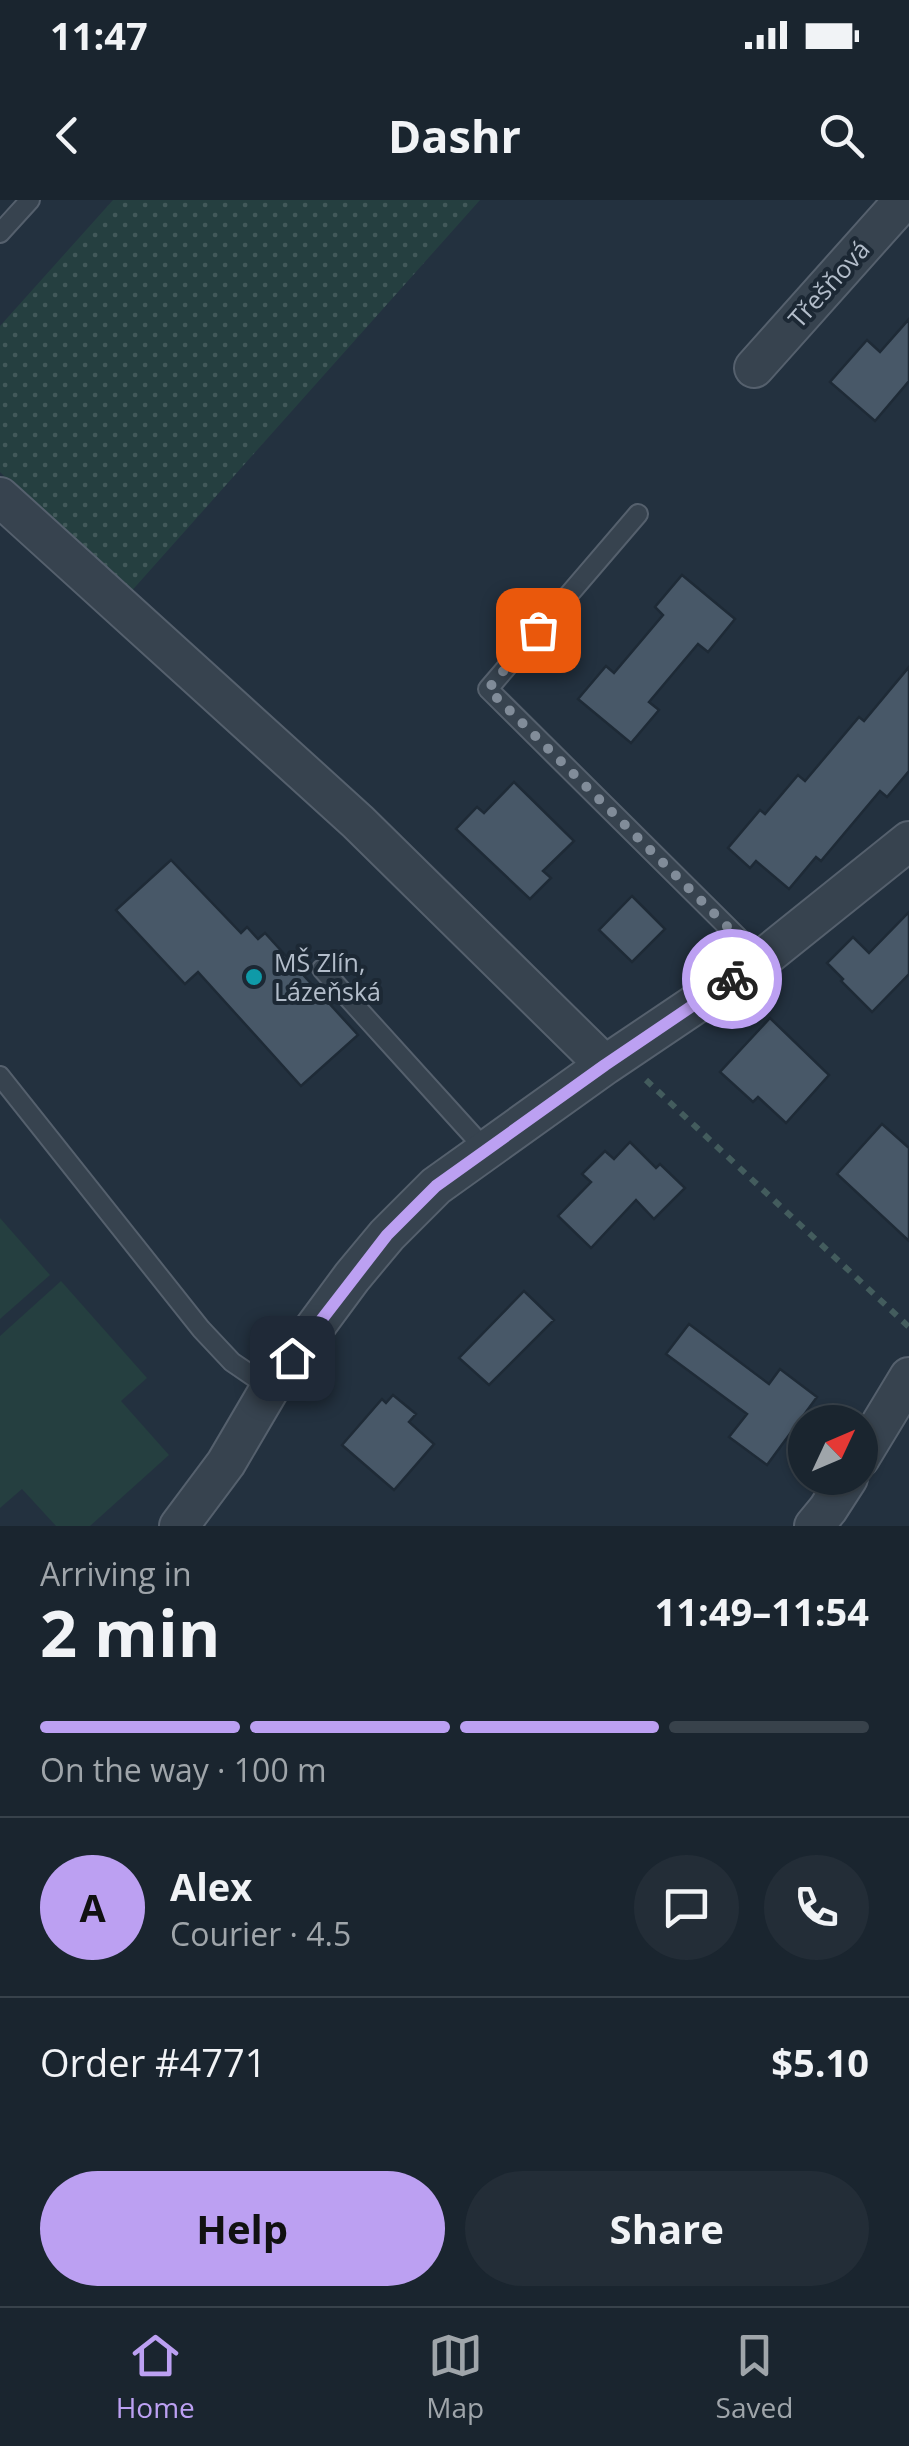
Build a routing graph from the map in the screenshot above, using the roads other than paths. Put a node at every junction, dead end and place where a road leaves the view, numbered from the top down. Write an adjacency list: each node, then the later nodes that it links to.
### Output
1 (30, 200): 3 (lane)
2 (904, 200): 4 (street, Třešňová)
3 (0, 234)
4 (754, 368)
5 (0, 497): 10 (street)
6 (638, 514): 8 (lane)
7 (909, 841): 8 (street)
8 (761, 960): 10 (street)
9 (322, 968): 12 (lane)
10 (612, 1061): 12 (street)
11 (0, 1076): 14 (lane)
12 (486, 1150): 14 (street)
13 (909, 1377): 15 (street)
14 (270, 1388): 17 (street)
15 (878, 1428)
16 (837, 1495): 18 (street)
17 (179, 1526)
18 (814, 1526)

